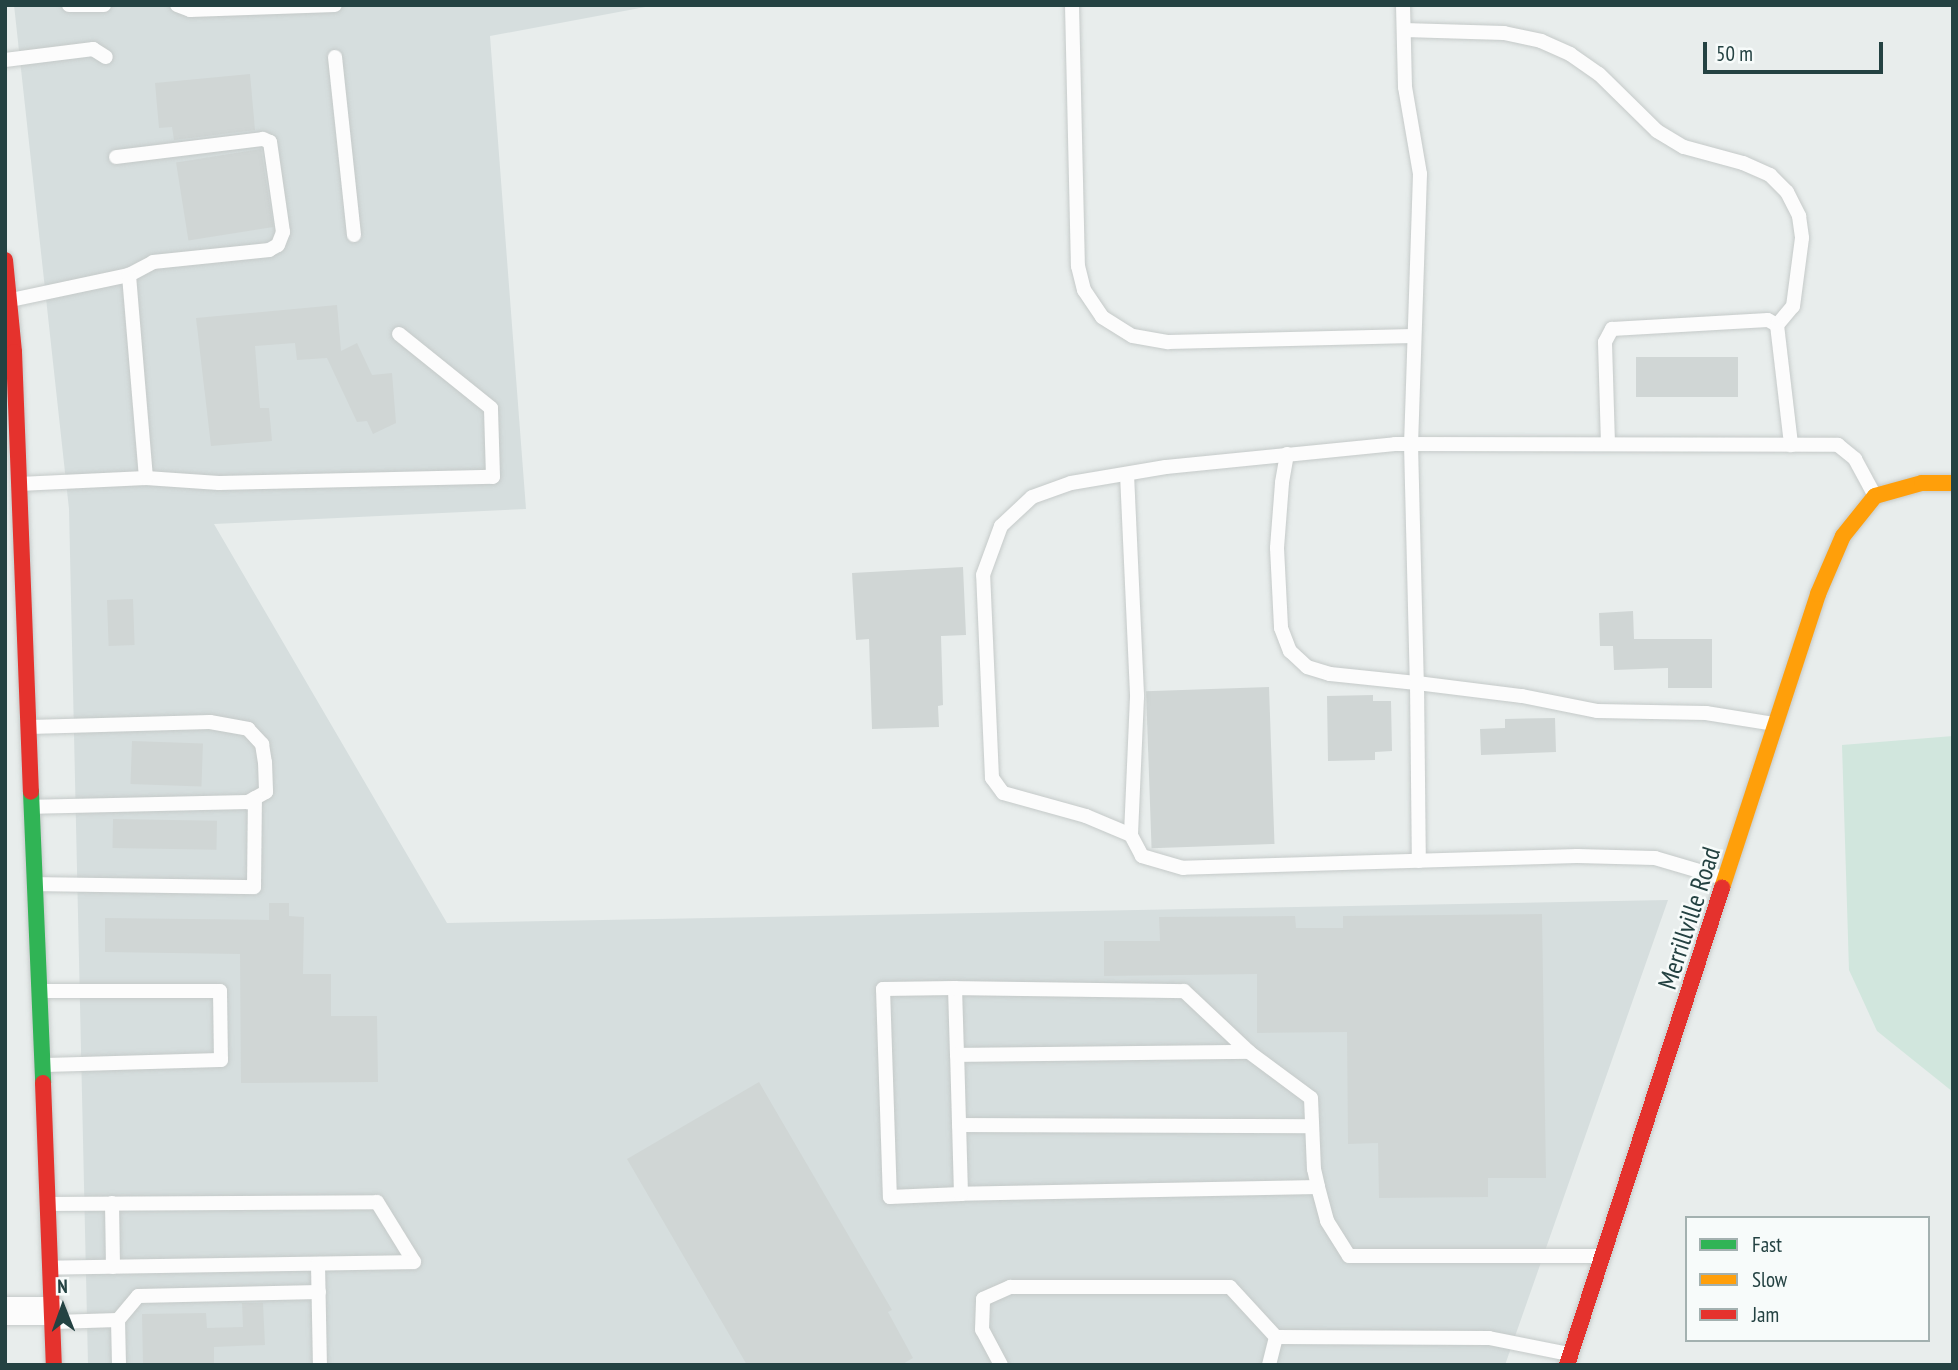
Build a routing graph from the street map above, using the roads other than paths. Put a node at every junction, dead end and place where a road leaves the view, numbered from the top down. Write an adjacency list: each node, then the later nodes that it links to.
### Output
1 (69, 5): 2 (lane)
2 (104, 5)
3 (177, 5): 4 (lane)
4 (335, 5)
5 (1072, 5): 18 (lane)
6 (1403, 5): 7 (lane)
7 (1404, 30): 16 (lane); 18 (lane)
8 (106, 57): 10 (lane)
9 (335, 57): 12 (lane)
10 (5, 60)
11 (116, 157): 14 (lane)
12 (354, 235)
13 (5, 260): 15 (main road)
14 (128, 275): 15 (lane); 24 (lane)
15 (9, 300): 26 (main road)
16 (1777, 325): 20 (lane); 21 (lane)
17 (399, 334): 24 (lane)
18 (1413, 336): 19 (lane)
19 (1411, 444): 20 (lane); 22 (lane); 29 (lane)
20 (1608, 444): 21 (lane)
21 (1791, 445): 27 (lane)
22 (1287, 454): 23 (lane); 29 (lane)
23 (1127, 474): 34 (lane); 34 (lane)
24 (146, 478): 26 (lane)
25 (1953, 483): 27 (main road)
26 (18, 484): 28 (main road)
27 (1875, 496): 30 (main road, Merrillville Road)
28 (12, 519): 31 (main road)
29 (1417, 683): 30 (lane); 35 (lane)
30 (1777, 724): 36 (main road, Merrillville Road)
31 (28, 727): 32 (lane); 33 (main road)
32 (255, 798): 33 (lane); 37 (lane)
33 (32, 807): 37 (main road)
34 (1131, 835): 35 (lane)
35 (1419, 861): 36 (lane)
36 (1727, 879): 49 (main road, Merrillville Road)
37 (35, 884): 39 (main road)
38 (956, 988): 40 (lane); 41 (lane); 46 (lane)
39 (40, 990): 42 (main road); 42 (lane)
40 (1249, 1052): 41 (lane); 44 (lane)
41 (957, 1055): 43 (lane)
42 (41, 1065): 48 (main road)
43 (959, 1125): 44 (lane); 46 (lane)
44 (1312, 1126): 45 (lane)
45 (1318, 1187): 46 (lane); 49 (lane)
46 (961, 1194)
47 (112, 1203): 48 (lane); 50 (lane); 51 (lane)
48 (47, 1204): 52 (main road)
49 (1603, 1256): 58 (main road, Merrillville Road)
50 (318, 1264): 51 (lane); 53 (lane)
51 (113, 1267): 52 (lane)
52 (50, 1268): 55 (main road)
53 (319, 1292): 56 (lane); 61 (lane)
54 (5, 1311): 55 (street)
55 (52, 1316): 56 (lane); 59 (main road)
56 (118, 1320): 60 (lane)
57 (1276, 1337): 58 (lane); 62 (lane); 63 (lane)
58 (1569, 1360)
59 (54, 1365)
60 (119, 1365)
61 (320, 1365)
62 (1001, 1365)
63 (1269, 1365)

